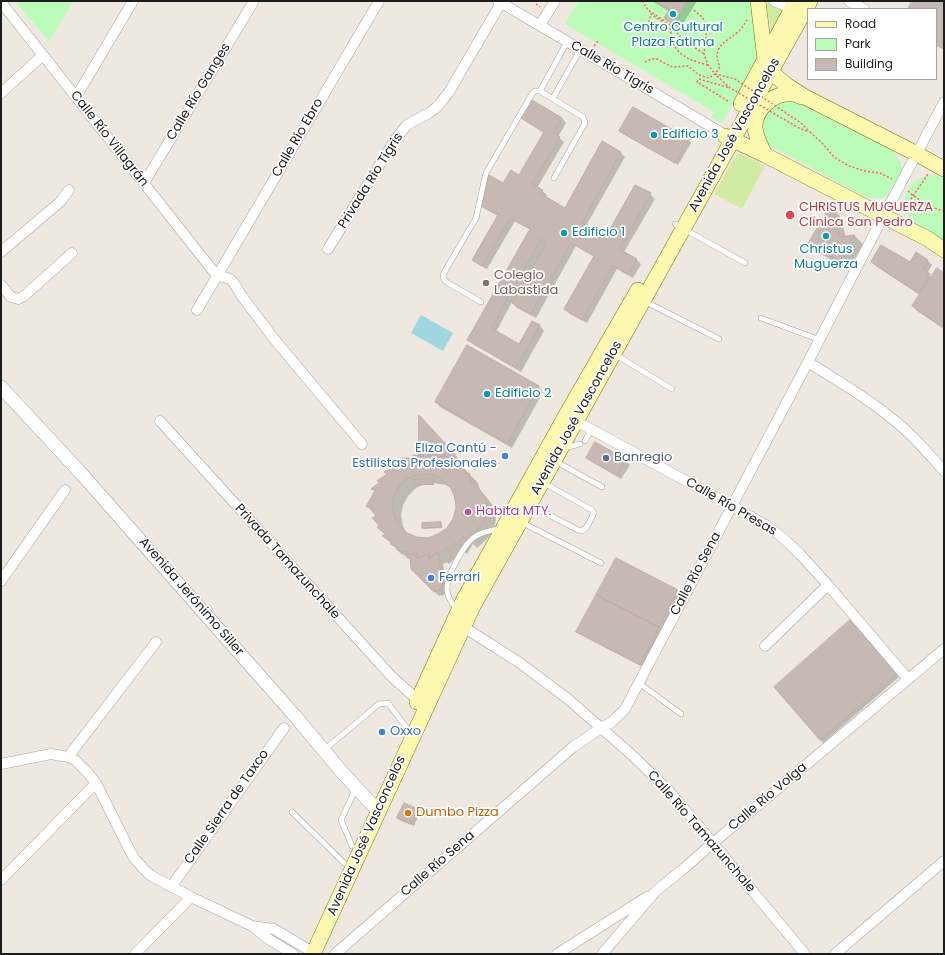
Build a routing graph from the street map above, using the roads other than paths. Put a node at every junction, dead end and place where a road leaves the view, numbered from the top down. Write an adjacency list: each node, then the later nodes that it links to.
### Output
1 (133, 1): 20 (street)
2 (254, 1): 29 (street, Calle Río Ganges)
3 (379, 1): 38 (street, Calle Río Ebro)
4 (555, 1): 13 (street)
5 (774, 1): 10 (street)
6 (810, 1): 17 (main road, Avenida José Vasconcelos)
7 (849, 1): 12 (street)
8 (1, 2): 16 (street, Calle Río Villagrán)
9 (499, 2): 13 (street, Calle Río Tigris); 33 (street, Privada Río Tigris)
10 (794, 4): 17 (main road, Avenida José Vasconcelos)
11 (755, 7): 17 (main road)
12 (862, 8)
13 (540, 25): 14 (street, Calle Río Tigris)
14 (567, 42): 15 (street, Calle Río Tigris); 18 (lane)
15 (580, 50): 21 (lane); 24 (street, Calle Río Tigris)
16 (42, 55): 19 (street); 20 (street, Calle Río Villagrán)
17 (768, 65): 22 (main road); 24 (main road, Avenida José Vasconcelos)
18 (540, 91): 21 (lane); 41 (lane)
19 (1, 93)
20 (76, 97): 29 (street, Calle Río Villagrán)
21 (552, 98): 28 (lane)
22 (805, 98): 25 (main road); 26 (main road)
23 (944, 102): 25 (street, Calle Río Sena)
24 (729, 137): 26 (main road); 32 (main road, Avenida José Vasconcelos)
25 (917, 154): 27 (main road); 31 (street, Calle Río Sena)
26 (765, 155): 31 (main road)
27 (944, 169)
28 (554, 178)
29 (144, 183): 38 (street, Calle Río Villagrán)
30 (69, 190): 35 (street)
31 (884, 216): 34 (main road); 45 (street, Calle Río Sena)
32 (679, 227): 37 (lane); 40 (main road, Avenida José Vasconcelos); 46 (main road, Avenida José Vasconcelos)
33 (328, 249)
34 (944, 250)
35 (1, 252)
36 (72, 253): 39 (street)
37 (745, 263)
38 (217, 276): 42 (street, Calle Río Ebro); 53 (street)
39 (1, 285)
40 (644, 300): 44 (lane); 46 (main road, Avenida José Vasconcelos)
41 (481, 302)
42 (197, 310)
43 (761, 318): 45 (lane)
44 (719, 339)
45 (820, 340): 47 (street, Calle Río Sena)
46 (609, 351): 49 (lane); 51 (main road, Avenida José Vasconcelos); 62 (main road, Avenida José Vasconcelos)
47 (808, 362): 55 (street); 60 (street, Calle Río Sena)
48 (1, 386): 77 (street, Avenida Jerónimo Siller)
49 (672, 389)
50 (160, 421): 72 (street, Privada Tamazunchale)
51 (576, 421): 52 (street, Calle Río Presas); 54 (main road, Avenida José Vasconcelos)
52 (591, 430): 54 (lane); 60 (street, Calle Río Presas)
53 (362, 444)
54 (558, 454): 56 (main road, Avenida José Vasconcelos); 57 (lane)
55 (944, 471)
56 (542, 482): 59 (main road, Avenida José Vasconcelos); 59 (lane)
57 (602, 487)
58 (65, 490): 64 (street)
59 (529, 504): 61 (main road, Avenida José Vasconcelos)
60 (732, 506): 65 (street, Calle Río Presas); 71 (street, Calle Río Sena)
61 (520, 521): 63 (lane); 66 (main road, Avenida José Vasconcelos)
62 (503, 529): 66 (main road, Avenida José Vasconcelos); 66 (lane)
63 (601, 563)
64 (1, 581)
65 (828, 584): 68 (street); 70 (street, Calle Río Presas)
66 (458, 620): 72 (main road, Avenida José Vasconcelos); 76 (street, Calle Río Tamazunchale)
67 (156, 642): 78 (street)
68 (765, 646)
69 (944, 649): 70 (street, Calle Río Volga)
70 (908, 679): 84 (street, Calle Río Volga)
71 (639, 683): 73 (lane); 76 (street, Calle Río Sena)
72 (422, 702): 74 (main road, Avenida José Vasconcelos); 82 (main road, Avenida José Vasconcelos)
73 (681, 714)
74 (406, 727): 77 (lane); 82 (main road, Avenida José Vasconcelos)
75 (284, 728): 89 (street, Calle Sierra de Taxco)
76 (601, 728): 84 (street, Calle Río Tamazunchale); 95 (street, Calle Río Sena)
77 (324, 750): 81 (street, Avenida Jerónimo Siller)
78 (68, 757): 79 (street); 80 (street)
79 (1, 764)
80 (96, 783): 88 (street); 89 (street)
81 (356, 787): 82 (street, Avenida Jerónimo Siller); 85 (lane)
82 (375, 807): 85 (main road, Avenida José Vasconcelos); 93 (main road, Avenida José Vasconcelos)
83 (292, 812): 87 (lane)
84 (713, 843): 90 (street, Calle Río Volga); 98 (street, Calle Río Tamazunchale)
85 (352, 846): 87 (main road, Avenida José Vasconcelos)
86 (944, 861): 99 (street)
87 (344, 863): 93 (main road, Avenida José Vasconcelos)
88 (1, 880)
89 (171, 887): 91 (street)
90 (656, 891): 96 (street); 97 (street, Calle Río Volga)
91 (191, 897): 92 (street); 94 (street)
92 (252, 926): 93 (street); 93 (street)
93 (306, 952)
94 (135, 954)
95 (335, 954)
96 (557, 954)
97 (602, 954)
98 (805, 954)
99 (835, 954)

